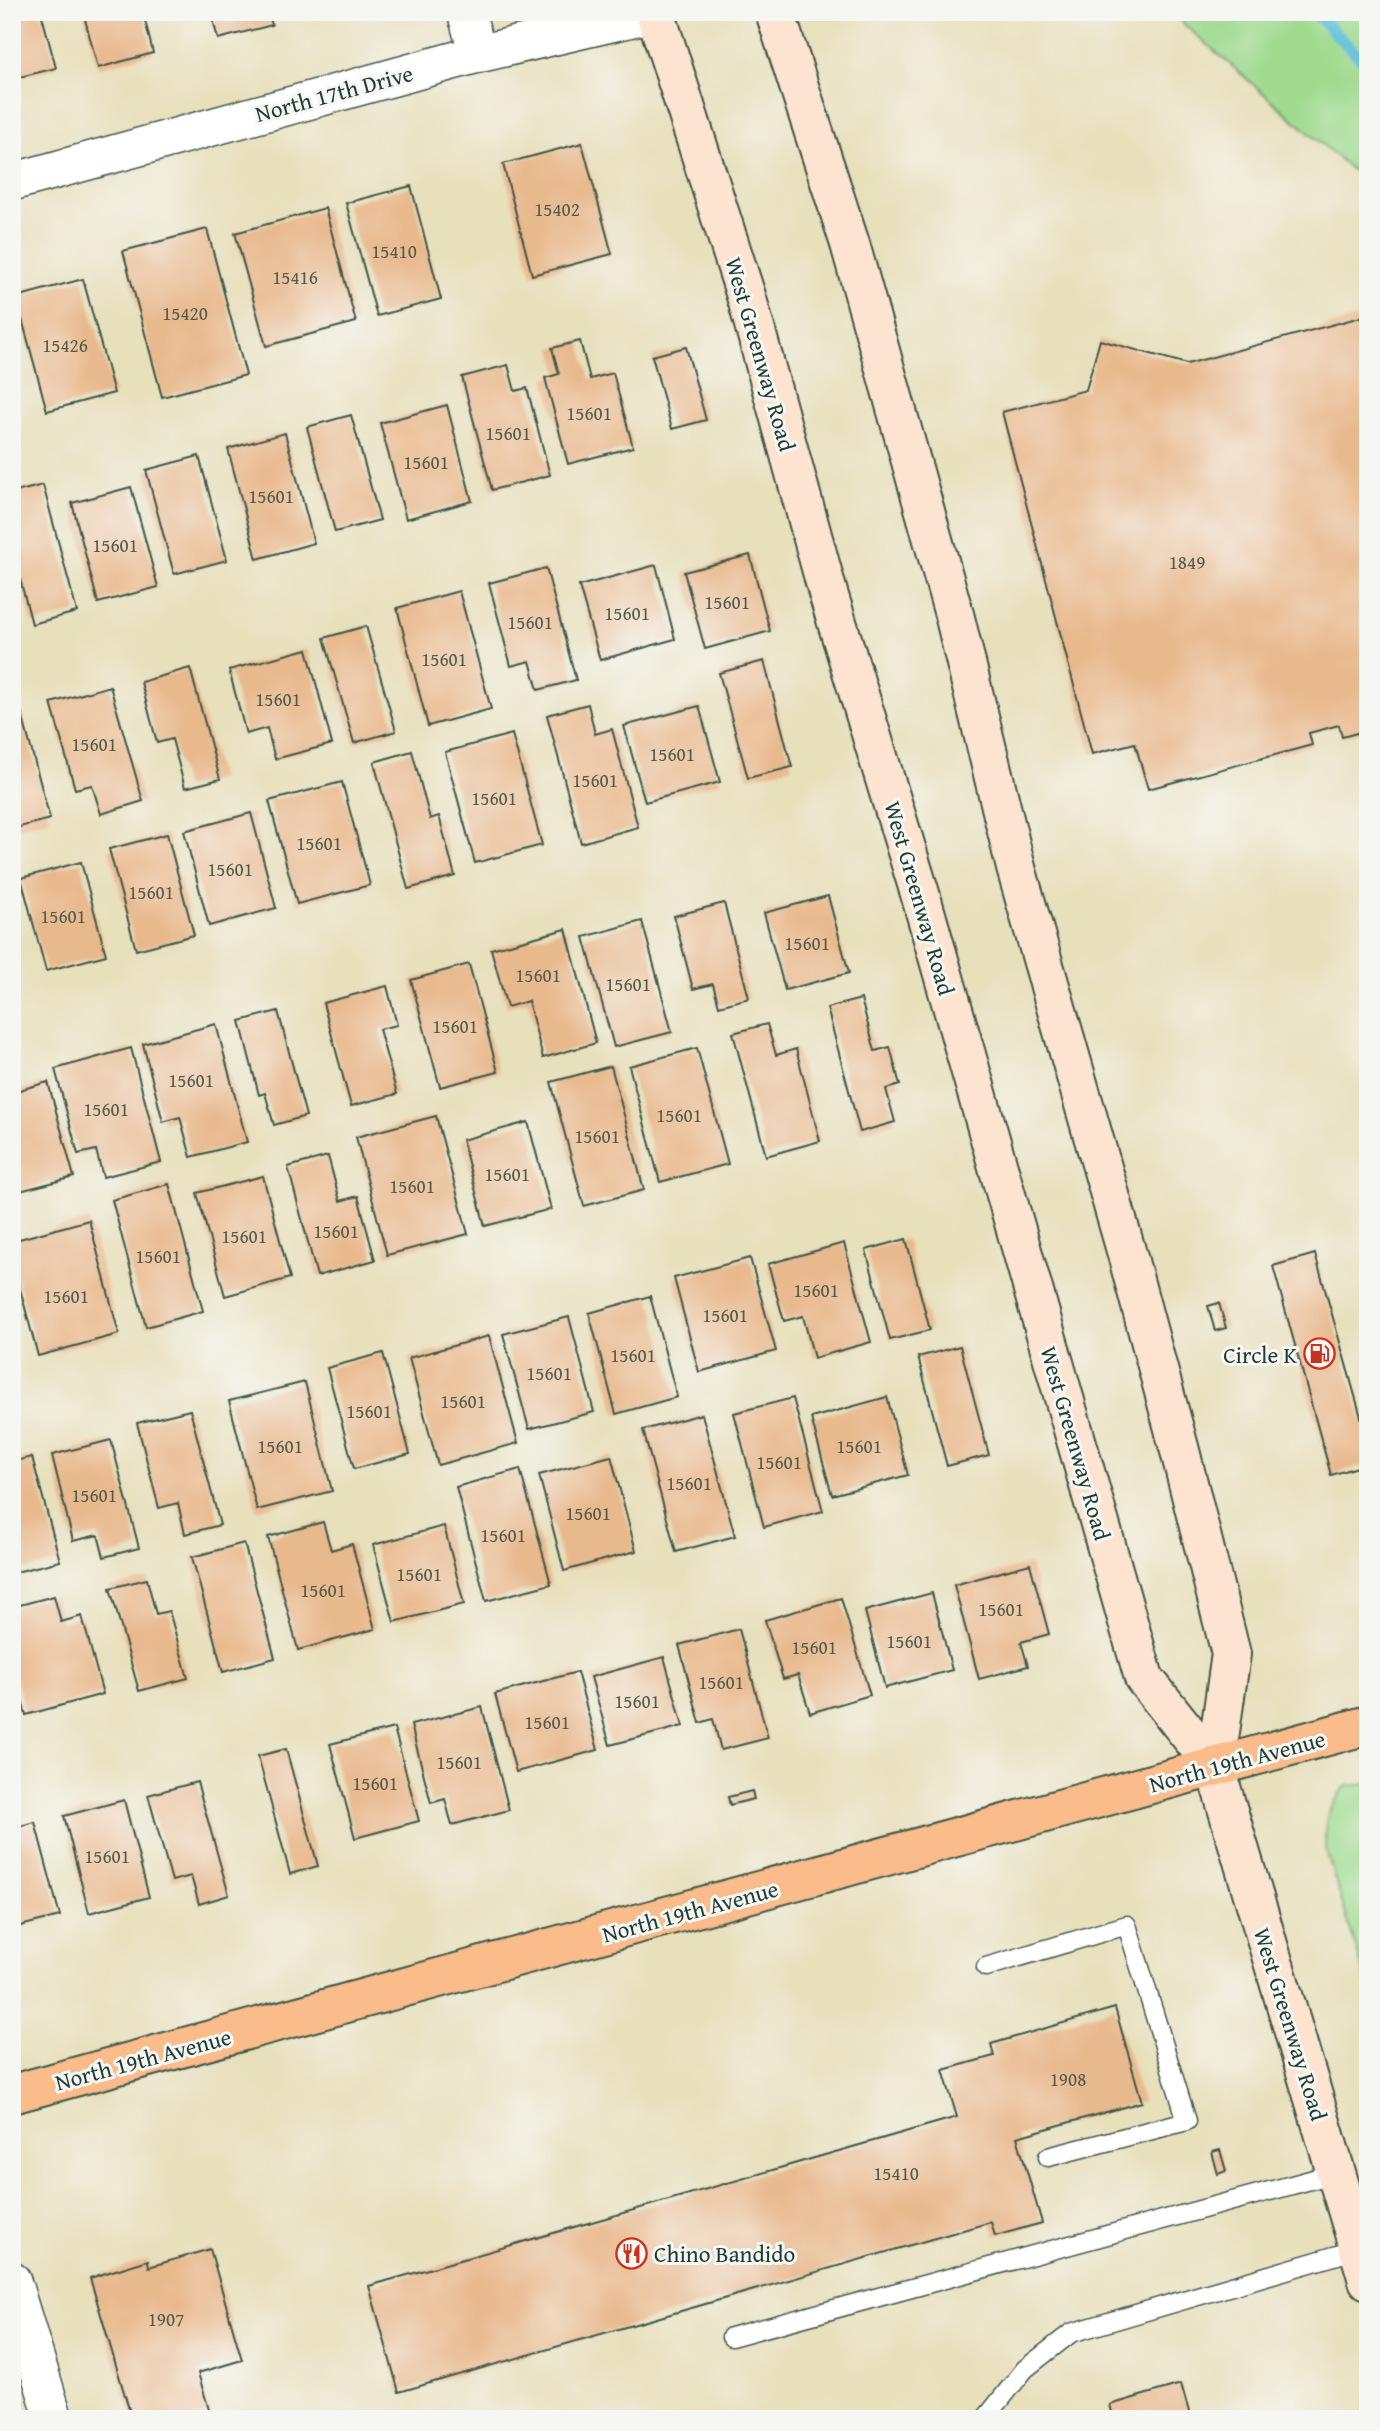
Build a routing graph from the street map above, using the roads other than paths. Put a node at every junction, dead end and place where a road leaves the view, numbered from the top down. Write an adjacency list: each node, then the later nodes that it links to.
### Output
1 (466, 12): 4 (street)
2 (656, 12): 4 (street, North 17th Drive); 7 (main road, West Greenway Road)
3 (775, 12): 7 (main road, West Greenway Road)
4 (478, 54): 5 (street, North 17th Drive)
5 (12, 182)
6 (1368, 1725): 7 (main road, North 19th Avenue)
7 (1214, 1767): 9 (main road, North 19th Avenue); 11 (main road, West Greenway Road)
8 (986, 1966): 10 (lane)
9 (12, 2094)
10 (1048, 2157)
11 (1336, 2173): 12 (main road, West Greenway Road); 14 (lane)
12 (1363, 2264): 16 (lane)
13 (12, 2281): 15 (street)
14 (731, 2337)
15 (54, 2419)
16 (985, 2419)

